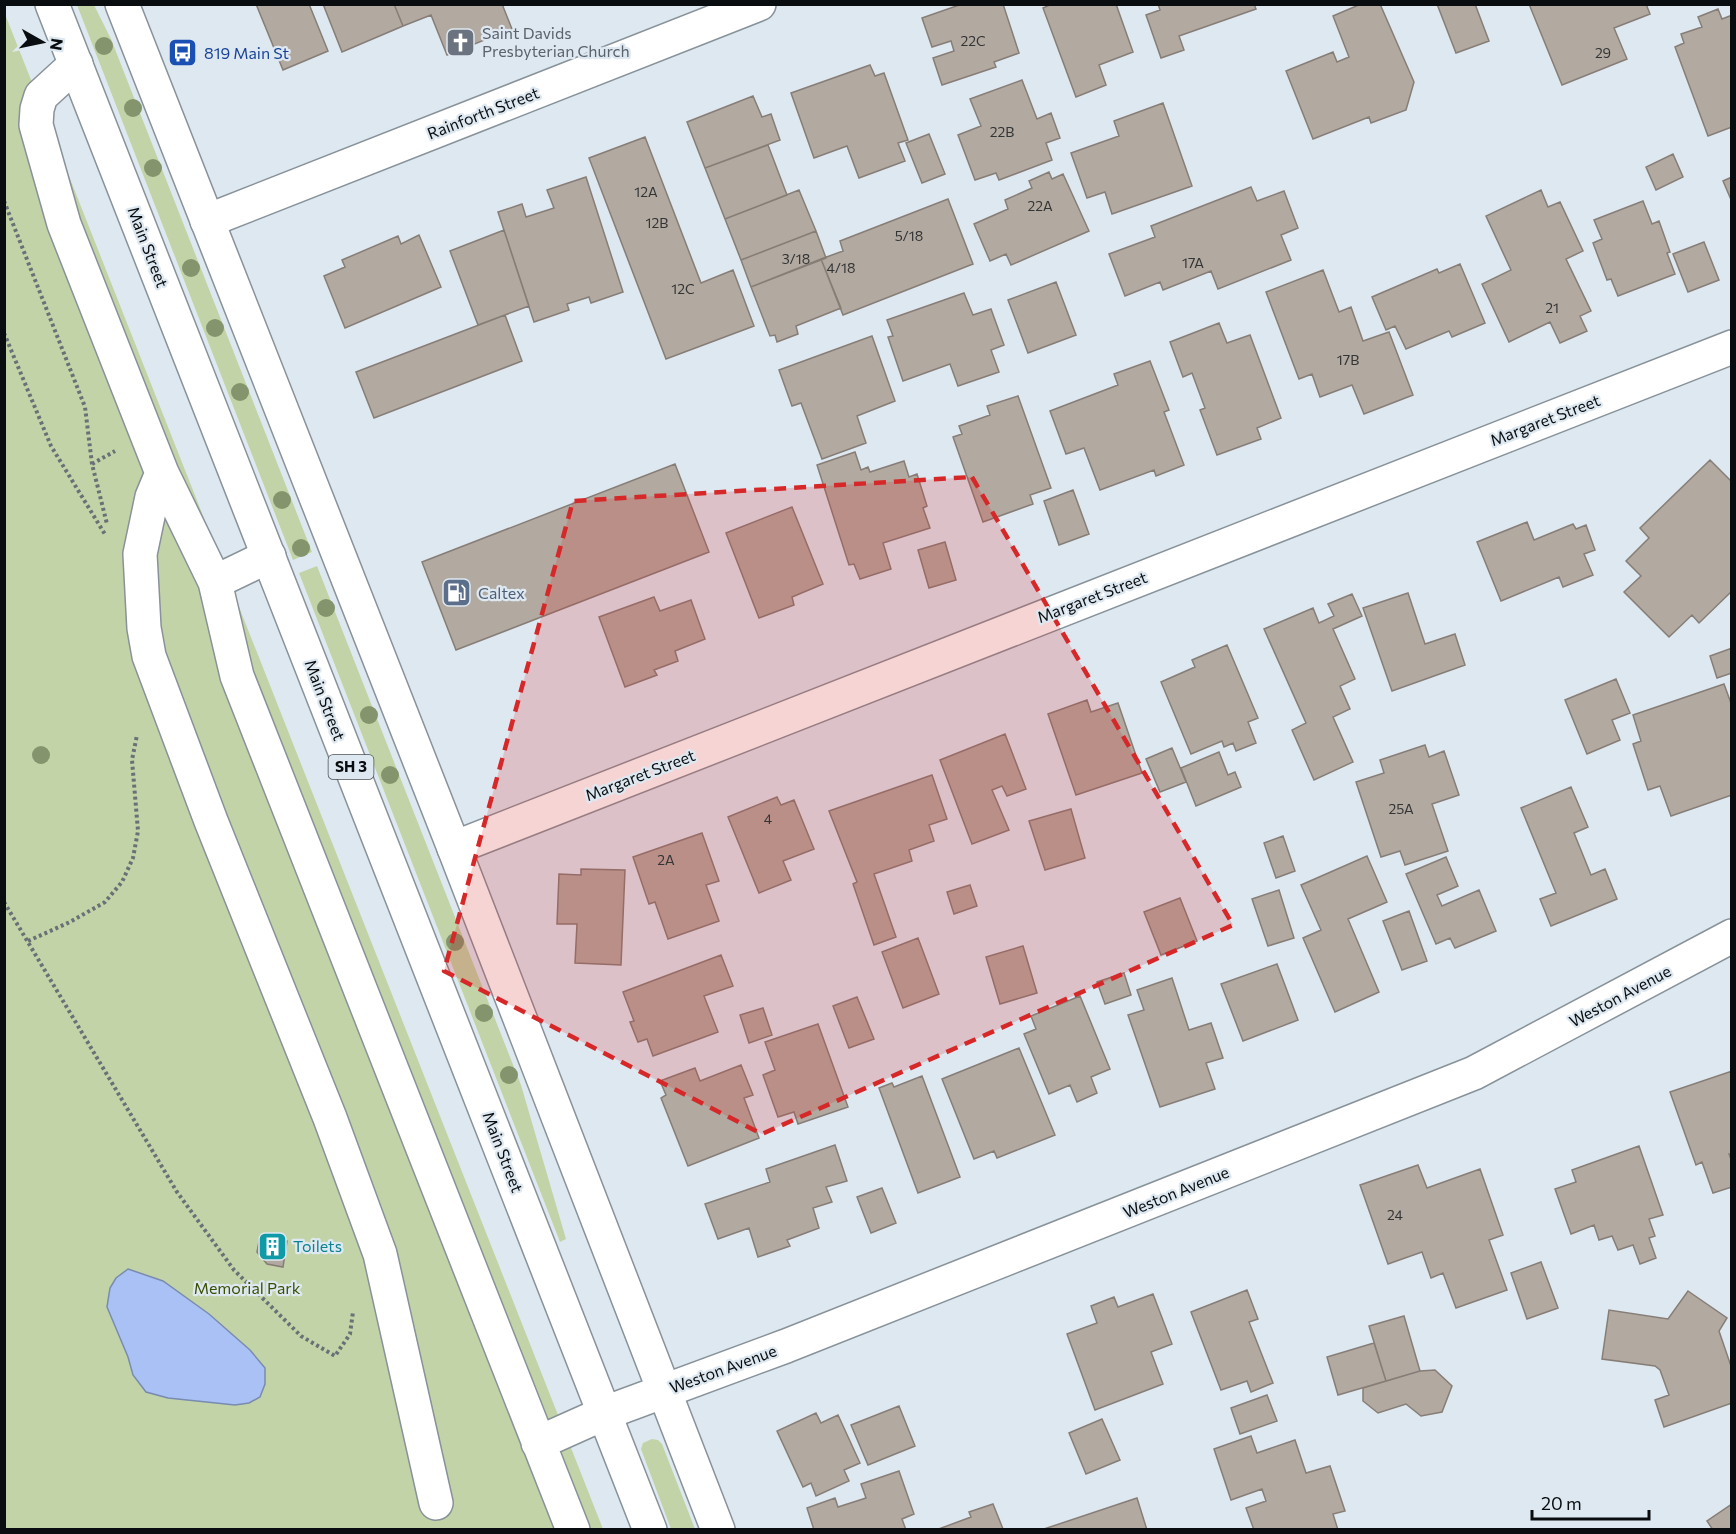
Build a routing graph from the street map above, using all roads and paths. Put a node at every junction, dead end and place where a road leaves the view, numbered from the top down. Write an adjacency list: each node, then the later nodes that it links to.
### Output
1 (52, 4): 4 (main road, Main Street / SH 3)
2 (122, 4): 5 (main road)
3 (759, 4): 5 (main road, Rainforth Street)
4 (76, 64): 8 (main road); 10 (main road, Main Street / SH 3)
5 (207, 221): 13 (main road)
6 (4, 333): 9 (path)
7 (1731, 347): 13 (main road, Margaret Street)
8 (162, 473): 11 (main road); 21 (main road)
9 (107, 536)
10 (269, 556): 11 (main road); 19 (main road, Main Street / SH 3)
11 (215, 582): 20 (main road)
12 (138, 729): 16 (path)
13 (454, 848): 18 (main road)
14 (4, 902): 16 (path)
15 (1731, 936): 18 (main road, Weston Avenue)
16 (28, 940): 17 (path)
17 (350, 1334)
18 (664, 1391): 19 (main road, Weston Avenue); 24 (main road)
19 (604, 1413): 20 (main road, Weston Avenue); 23 (main road, Main Street / SH 3)
20 (538, 1443): 22 (main road)
21 (436, 1503)
22 (573, 1530)
23 (650, 1530)
24 (718, 1530)

